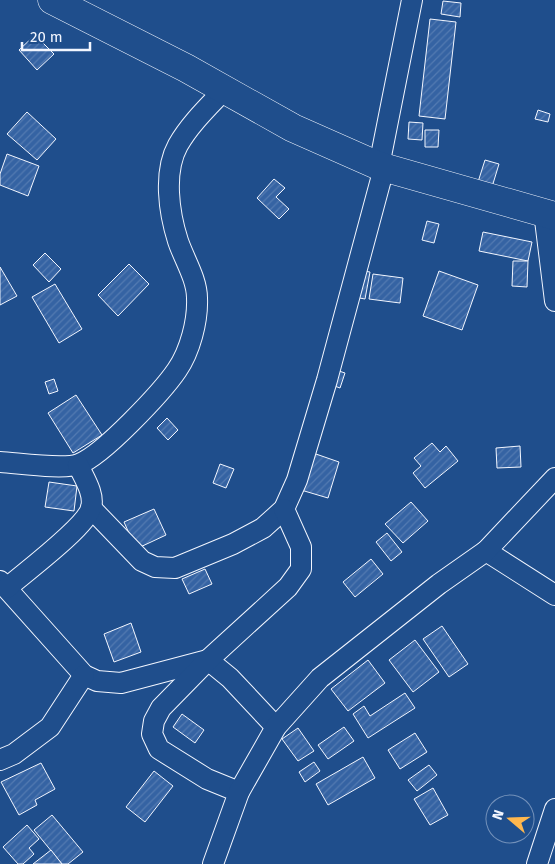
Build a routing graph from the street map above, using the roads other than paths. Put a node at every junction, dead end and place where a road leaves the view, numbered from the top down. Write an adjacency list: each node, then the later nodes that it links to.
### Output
1 (52, 0): 3 (street)
2 (412, 0): 4 (street)
3 (224, 90): 4 (street); 8 (street)
4 (381, 167): 5 (street); 11 (street)
5 (549, 214): 6 (street)
6 (555, 301)
7 (0, 462): 8 (street)
8 (78, 464): 10 (street)
9 (555, 478): 12 (street)
10 (91, 508): 11 (street); 13 (street)
11 (284, 509): 15 (street)
12 (486, 552): 14 (street); 17 (street)
13 (3, 585): 16 (street)
14 (555, 595)
15 (208, 660): 16 (street); 17 (street); 19 (street)
16 (84, 675): 18 (street)
17 (276, 727): 19 (street)
18 (0, 760)
19 (239, 792): 21 (street)
20 (555, 809): 22 (street)
21 (213, 864)
22 (537, 864)

